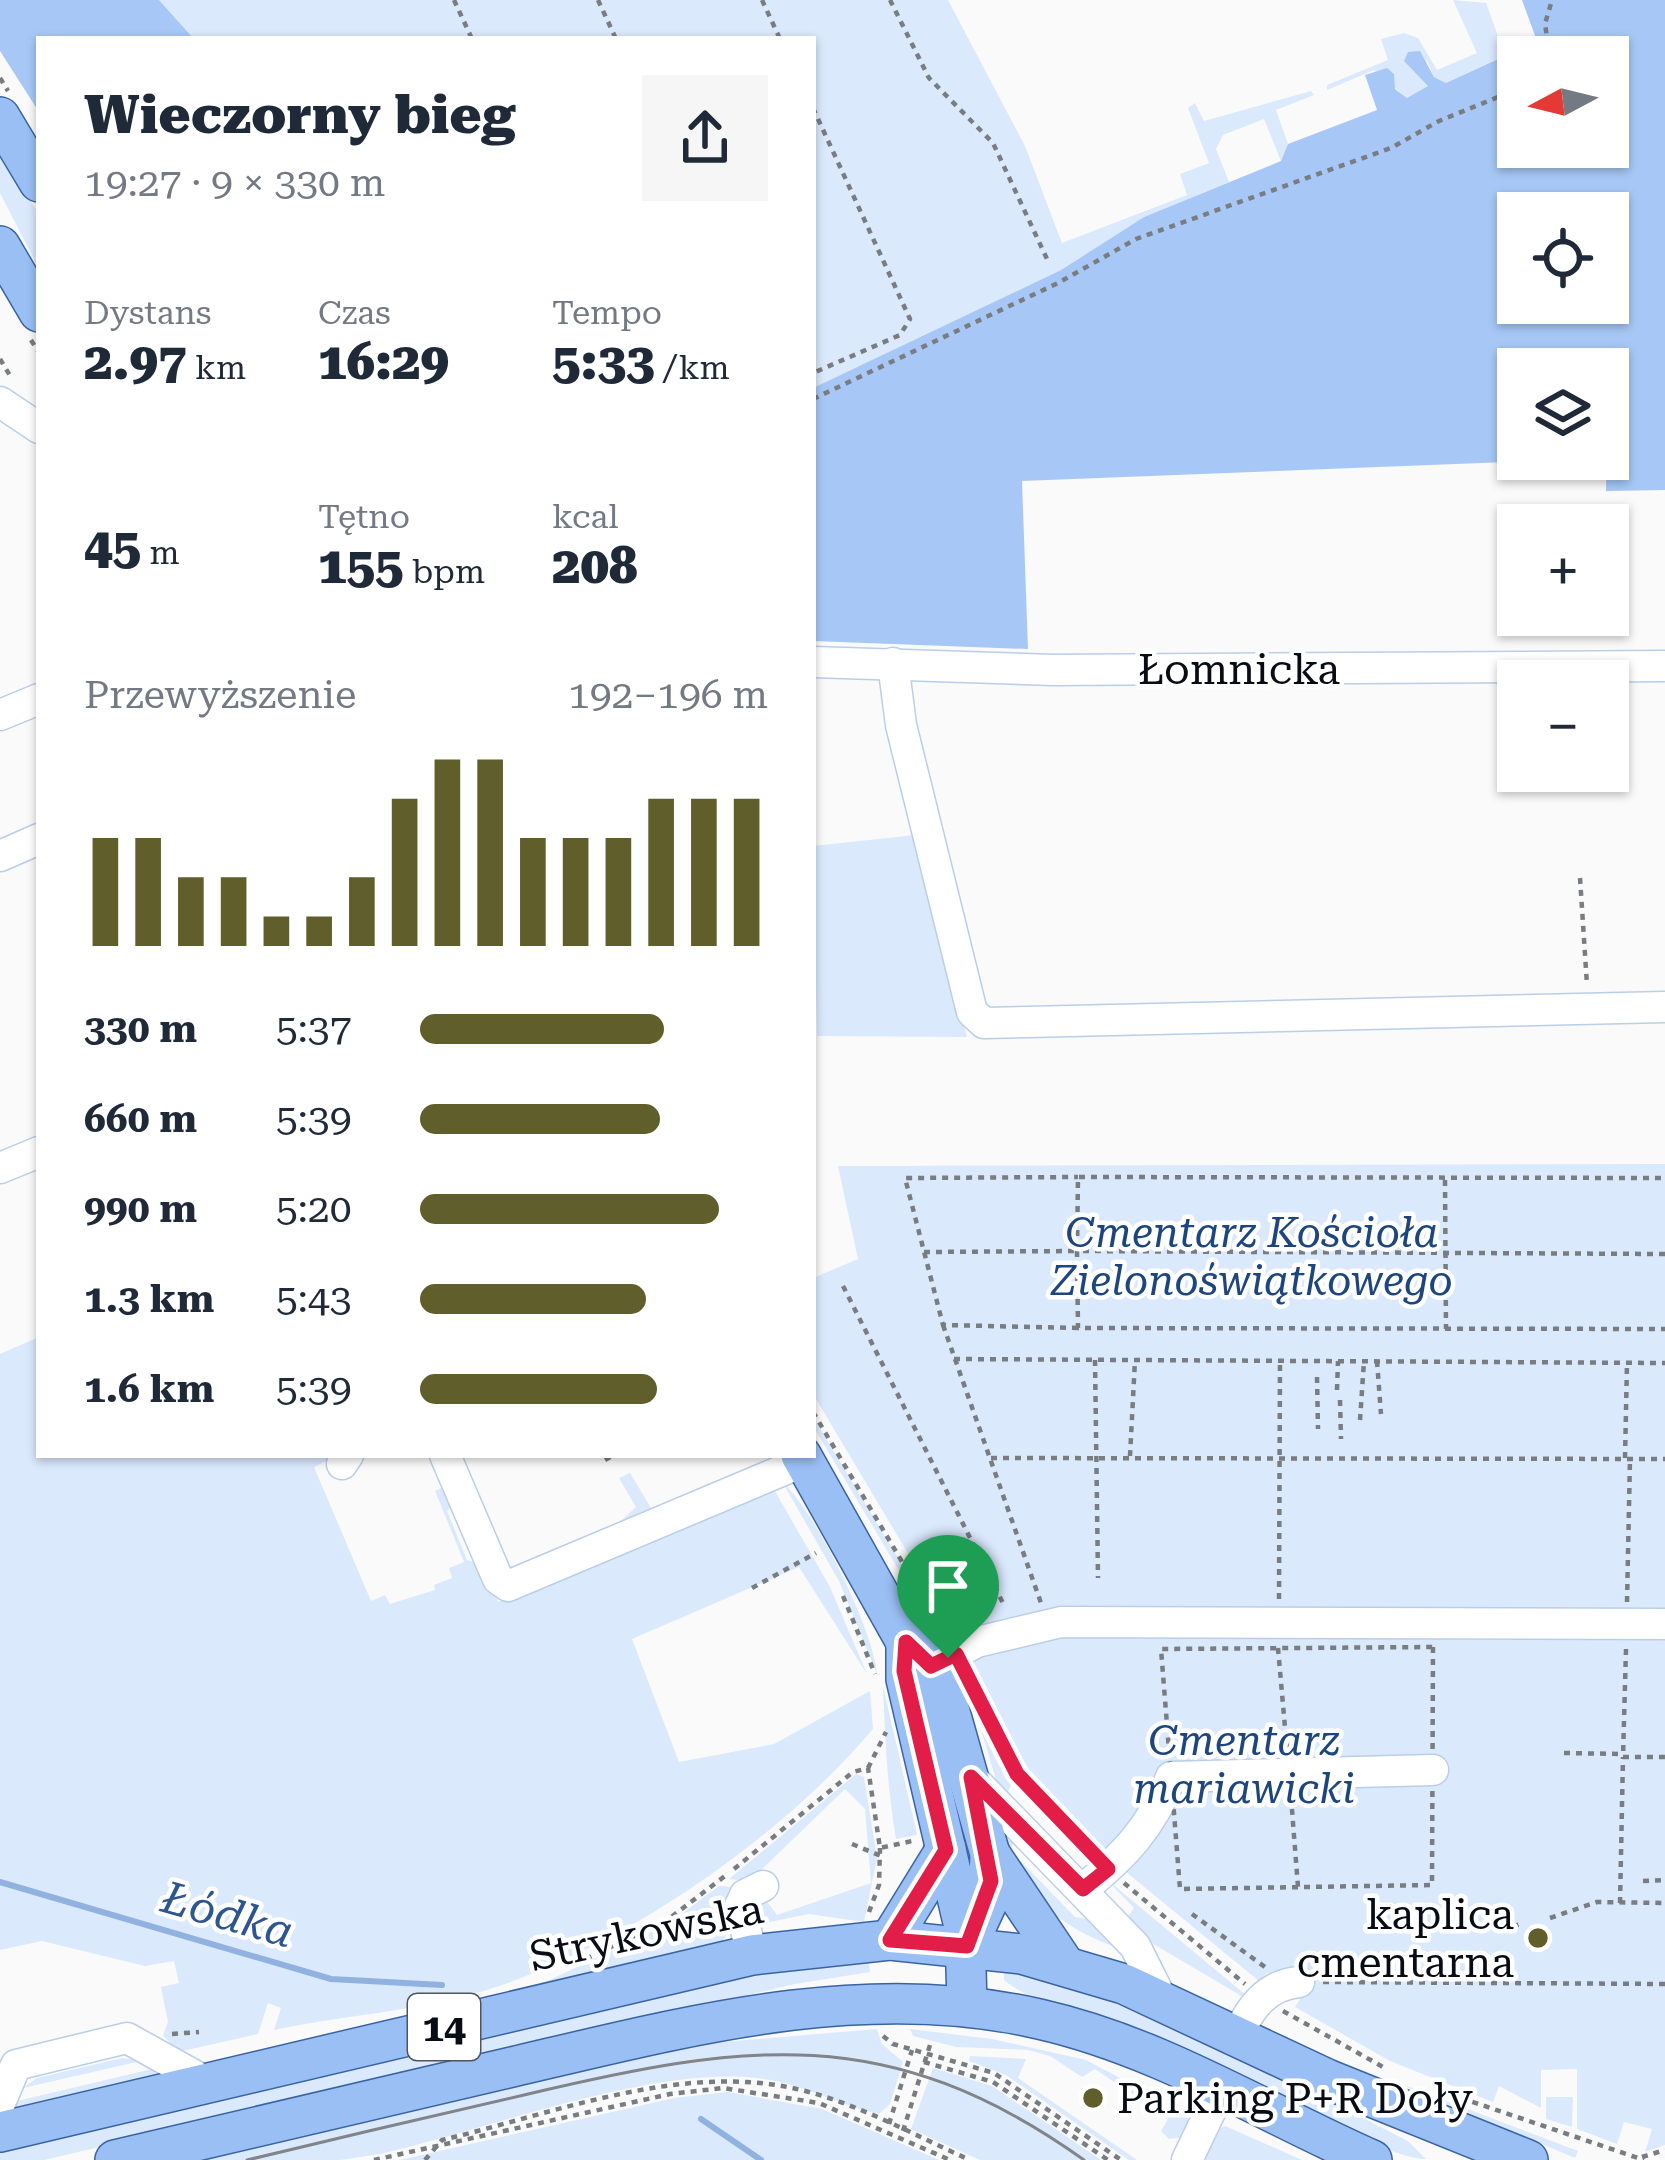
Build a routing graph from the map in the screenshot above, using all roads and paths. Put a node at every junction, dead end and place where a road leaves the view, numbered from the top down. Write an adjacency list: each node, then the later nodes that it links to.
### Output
1 (454, 0): 6 (path)
2 (598, 0): 7 (path)
3 (762, 0): 8 (path)
4 (890, 0): 15 (path)
5 (1552, 0): 9 (path)
6 (471, 36)
7 (615, 36)
8 (779, 36)
9 (1547, 36)
10 (1497, 97): 18 (path)
11 (816, 115): 17 (path)
12 (0, 117): 13 (main road)
13 (36, 177)
14 (0, 246): 16 (main road)
15 (1047, 259)
16 (36, 306)
17 (816, 372)
18 (816, 398)
19 (0, 403): 20 (street)
20 (36, 426)
21 (816, 662): 22 (street, Łomnicka)
22 (893, 663): 23 (street, Łomnicka); 30 (street)
23 (1665, 666)
24 (36, 700): 25 (street)
25 (0, 715)
26 (36, 840): 27 (street)
27 (0, 856)
28 (1580, 878): 30 (path)
29 (1665, 1007): 30 (street)
30 (1589, 1008)
31 (36, 1153): 32 (street)
32 (0, 1168)
33 (1078, 1177): 35 (path); 36 (path); 37 (path)
34 (1665, 1178): 35 (path)
35 (1444, 1180): 38 (path)
36 (1077, 1251): 37 (path); 38 (path); 42 (path)
37 (924, 1252): 41 (path)
38 (1447, 1254): 39 (path); 43 (path)
39 (1665, 1254)
40 (843, 1286): 79 (path)
41 (943, 1325): 42 (path); 45 (path)
42 (1078, 1328): 43 (path)
43 (1445, 1329): 44 (path)
44 (1665, 1329)
45 (954, 1359): 46 (path); 65 (path)
46 (1095, 1360): 47 (path); 67 (path)
47 (1135, 1360): 48 (path); 68 (path)
48 (1280, 1360): 49 (path); 71 (path)
49 (1338, 1360): 50 (path); 55 (path)
50 (1364, 1360): 51 (path); 59 (path)
51 (1377, 1361): 52 (path); 57 (path)
52 (1627, 1363): 53 (path); 66 (path)
53 (1665, 1363)
54 (1317, 1377): 60 (path)
55 (1337, 1390)
56 (1340, 1400): 61 (path)
57 (1381, 1414)
58 (816, 1418): 80 (path)
59 (1360, 1420)
60 (1318, 1429)
61 (1341, 1439)
62 (446, 1458): 64 (street)
63 (609, 1458): 70 (path)
64 (803, 1458): 80 (main road)
65 (992, 1458): 67 (path); 76 (path)
66 (1625, 1458): 69 (path); 71 (path)
67 (1100, 1459): 68 (path); 73 (path)
68 (1130, 1459): 71 (path)
69 (1665, 1459)
70 (605, 1460)
71 (1280, 1460): 77 (path)
72 (828, 1566): 75 (path)
73 (1098, 1578)
74 (837, 1582): 81 (path)
75 (752, 1588)
76 (1048, 1623): 77 (street); 79 (street)
77 (1279, 1623): 78 (street)
78 (1665, 1624)
79 (1017, 1631): 80 (street)
80 (943, 1651): 86 (main road); 89 (main road); 92 (path)
81 (877, 1682)
82 (885, 1718): 84 (path)
83 (1564, 1753): 97 (path)
84 (868, 1768)
85 (1432, 1770): 92 (street)
86 (971, 1777): 90 (main road); 96 (street)
87 (852, 1844): 91 (path)
88 (880, 1848): 91 (path)
89 (946, 1850): 103 (main road); 104 (main road)
90 (990, 1854): 104 (main road); 106 (main road)
91 (881, 1856): 103 (path)
92 (1119, 1860): 96 (street); 108 (path)
93 (1665, 1880): 94 (path)
94 (1643, 1881)
95 (763, 1886): 105 (street)
96 (1083, 1889): 110 (street)
97 (1619, 1903): 98 (path); 100 (path)
98 (1665, 1903)
99 (1192, 1914): 108 (path)
100 (1550, 1918)
101 (1523, 1923): 102 (path)
102 (1429, 1926)
103 (880, 1932): 104 (main road, Strykowska / 14); 105 (main road, Strykowska / 14)
104 (967, 1946): 106 (main road, 14); 111 (main road)
105 (752, 1955): 118 (main road, Strykowska / 14)
106 (1064, 1964): 110 (main road, 14)
107 (1299, 1982): 108 (street); 109 (path)
108 (1266, 1984): 113 (street); 117 (path)
109 (1665, 1984)
110 (1161, 1998): 113 (main road, 14)
111 (967, 2006): 119 (main road, 14); 130 (main road, 14)
112 (880, 2027): 115 (path)
113 (1237, 2036): 128 (main road, 14)
114 (930, 2045): 116 (path)
115 (912, 2050): 116 (path); 122 (path)
116 (926, 2058): 124 (path); 135 (path); 136 (path)
117 (1390, 2071)
118 (208, 2083): 121 (street); 123 (main road, Strykowska / 14)
119 (1222, 2087): 137 (street); 138 (main road, 14)
120 (1451, 2094): 126 (path)
121 (0, 2103)
122 (889, 2124): 124 (path); 125 (path)
123 (0, 2132)
124 (902, 2134): 125 (path); 133 (path); 134 (path)
125 (430, 2148): 131 (path); 132 (path)
126 (1609, 2150): 129 (path); 139 (path)
127 (1665, 2150): 129 (path)
128 (1503, 2155)
129 (1641, 2159)
130 (115, 2160)
131 (374, 2160)
132 (425, 2160)
133 (950, 2160)
134 (970, 2160)
135 (1108, 2160)
136 (1121, 2160)
137 (1187, 2160)
138 (1372, 2160)
139 (1605, 2160)

